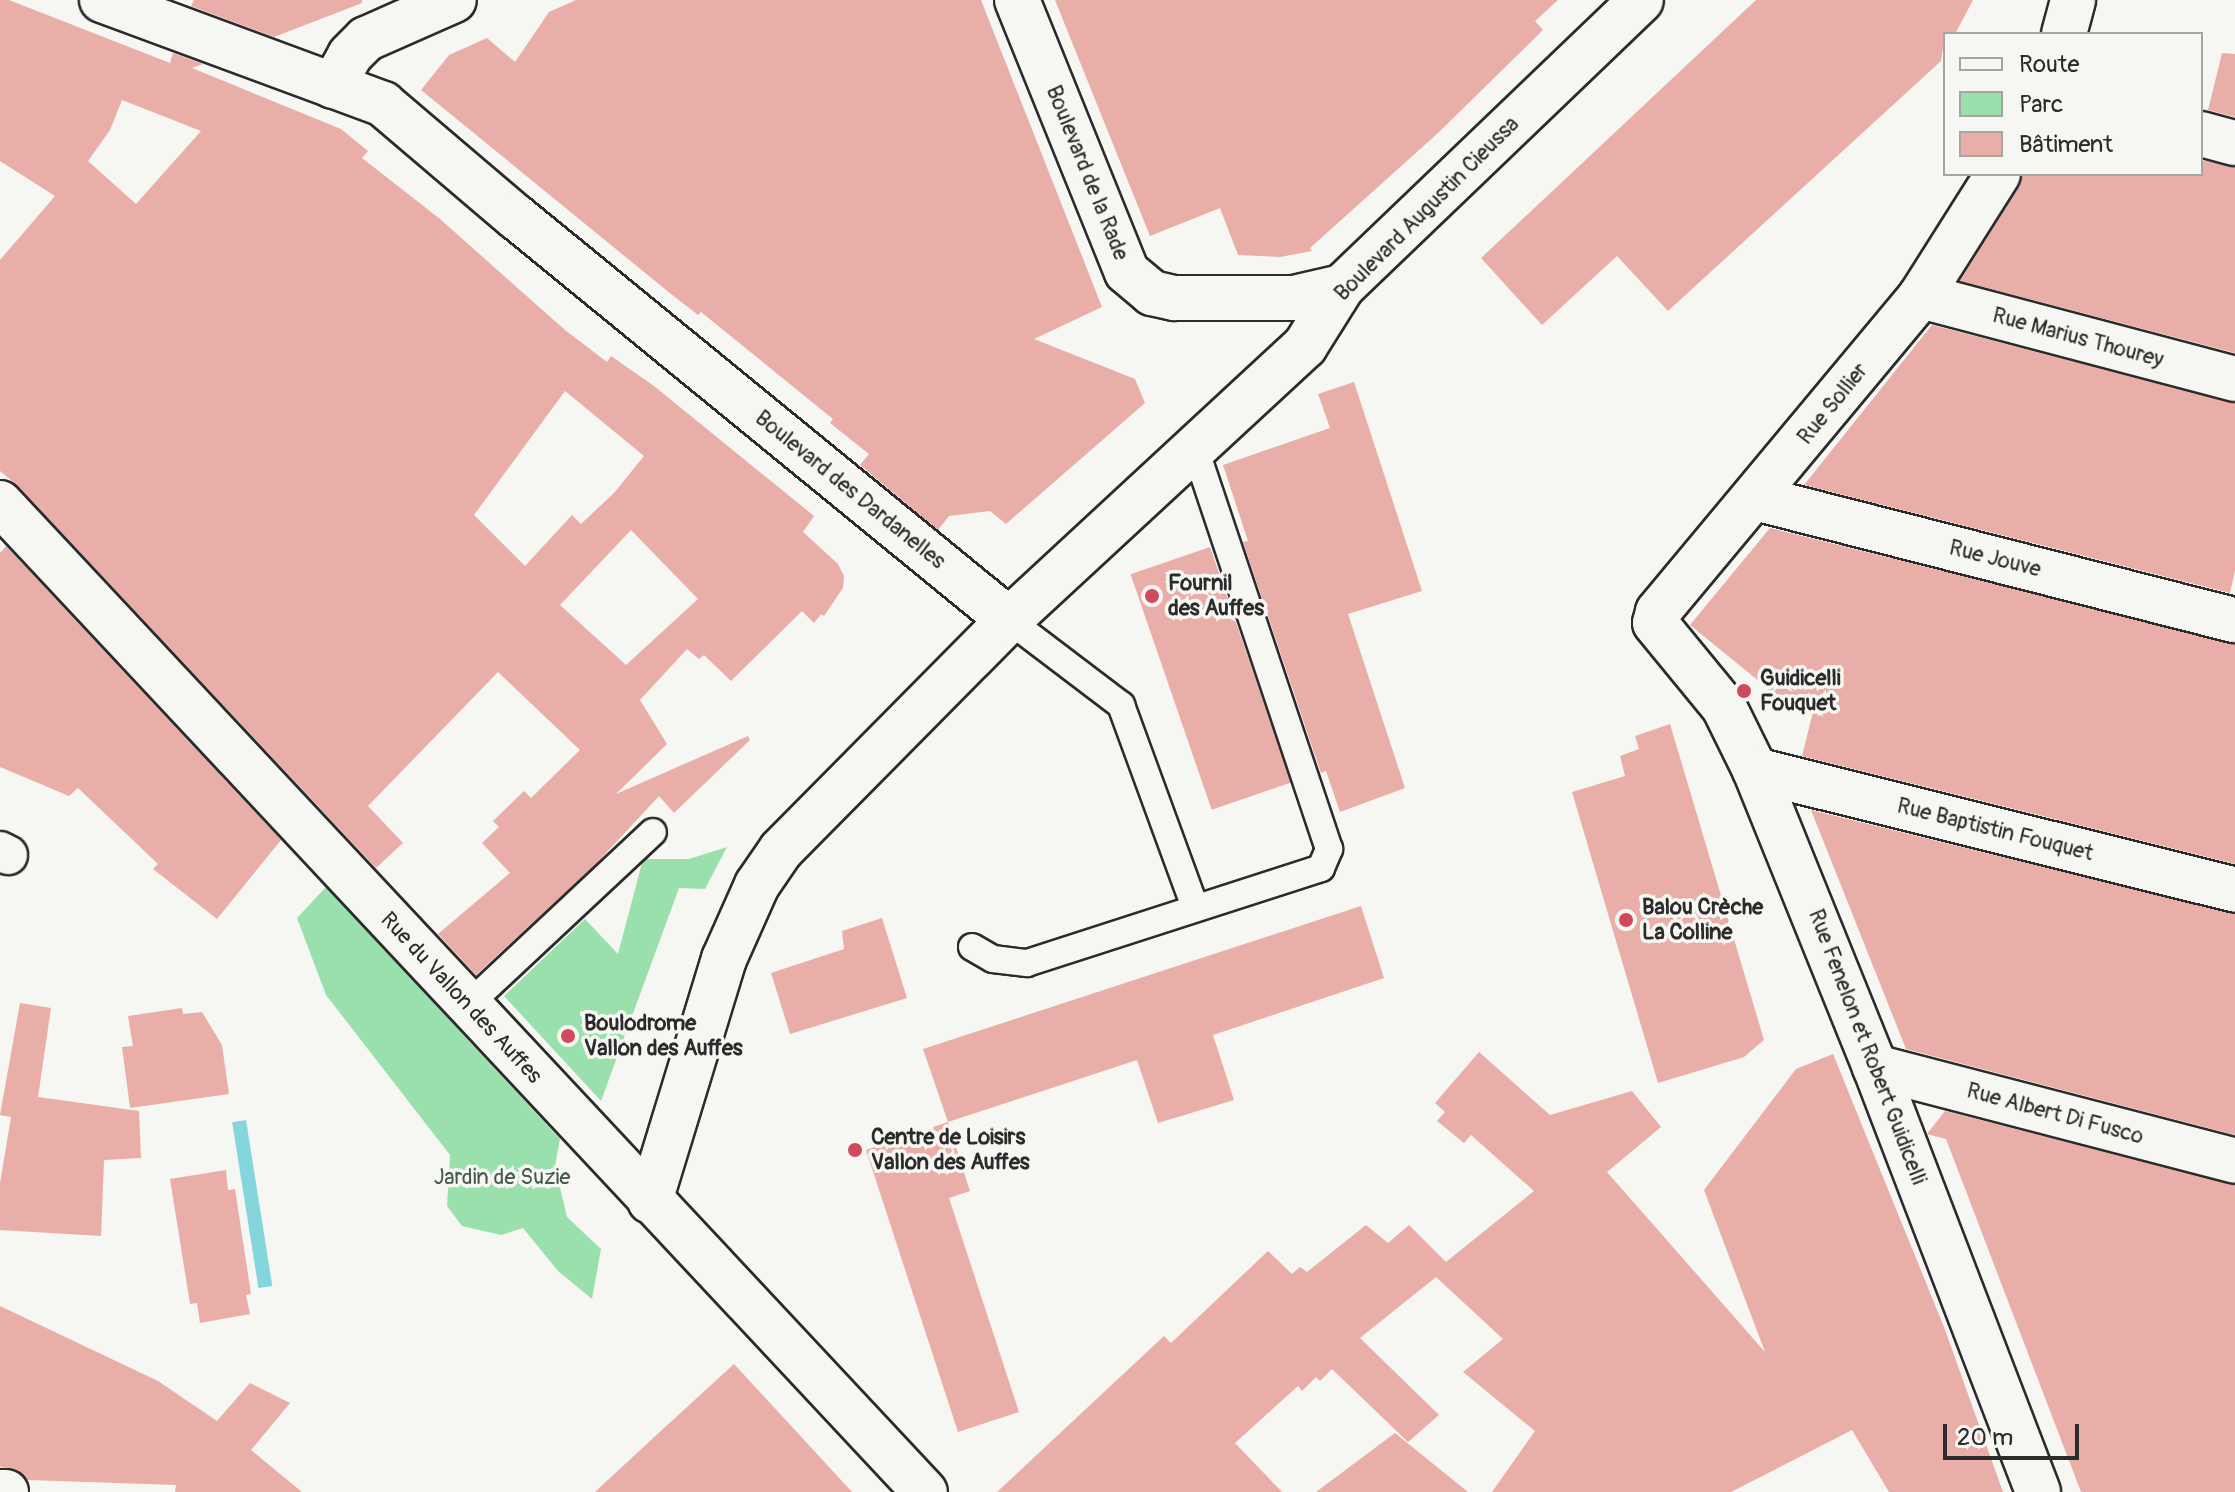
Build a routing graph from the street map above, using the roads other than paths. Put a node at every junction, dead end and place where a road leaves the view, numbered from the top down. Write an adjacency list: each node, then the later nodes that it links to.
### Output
1 (102, 0): 7 (street, Boulevard des Dardanelles)
2 (454, 0): 7 (street)
3 (1017, 0): 11 (street, Boulevard de la Rade)
4 (1641, 0): 11 (street, Boulevard Augustin Cieussa)
5 (2073, 0): 6 (street)
6 (2065, 32)
7 (333, 86): 17 (street, Boulevard des Dardanelles)
8 (2203, 135): 9 (street)
9 (2235, 143)
10 (1997, 176): 12 (street, Rue Sollier)
11 (1342, 287): 14 (street, Boulevard Augustin Cieussa)
12 (1921, 296): 13 (street, Rue Marius Thourey); 15 (street, Rue Sollier)
13 (2235, 379)
14 (1195, 448): 17 (street, Boulevard Augustin Cieussa); 23 (lane)
15 (1755, 498): 18 (street, Rue Jouve); 19 (street, Rue Sollier)
16 (0, 503): 25 (street, Rue du Vallon des Auffes)
17 (1009, 620): 23 (lane); 28 (street)
18 (2235, 620)
19 (1655, 623): 20 (street, Rue Fenelon et Robert Guidicelli)
20 (1755, 770): 22 (street, Rue Baptistin Fouquet); 26 (street, Rue Fenelon et Robert Guidicelli)
21 (653, 832): 25 (lane)
22 (2235, 890)
23 (1195, 907): 24 (lane)
24 (972, 947)
25 (468, 1005): 28 (street, Rue du Vallon des Auffes)
26 (1875, 1067): 27 (street, Rue Albert Di Fusco); 30 (street, Rue Fenelon et Robert Guidicelli)
27 (2235, 1161)
28 (650, 1201): 29 (street, Rue du Vallon des Auffes)
29 (925, 1492)
30 (2038, 1492)

